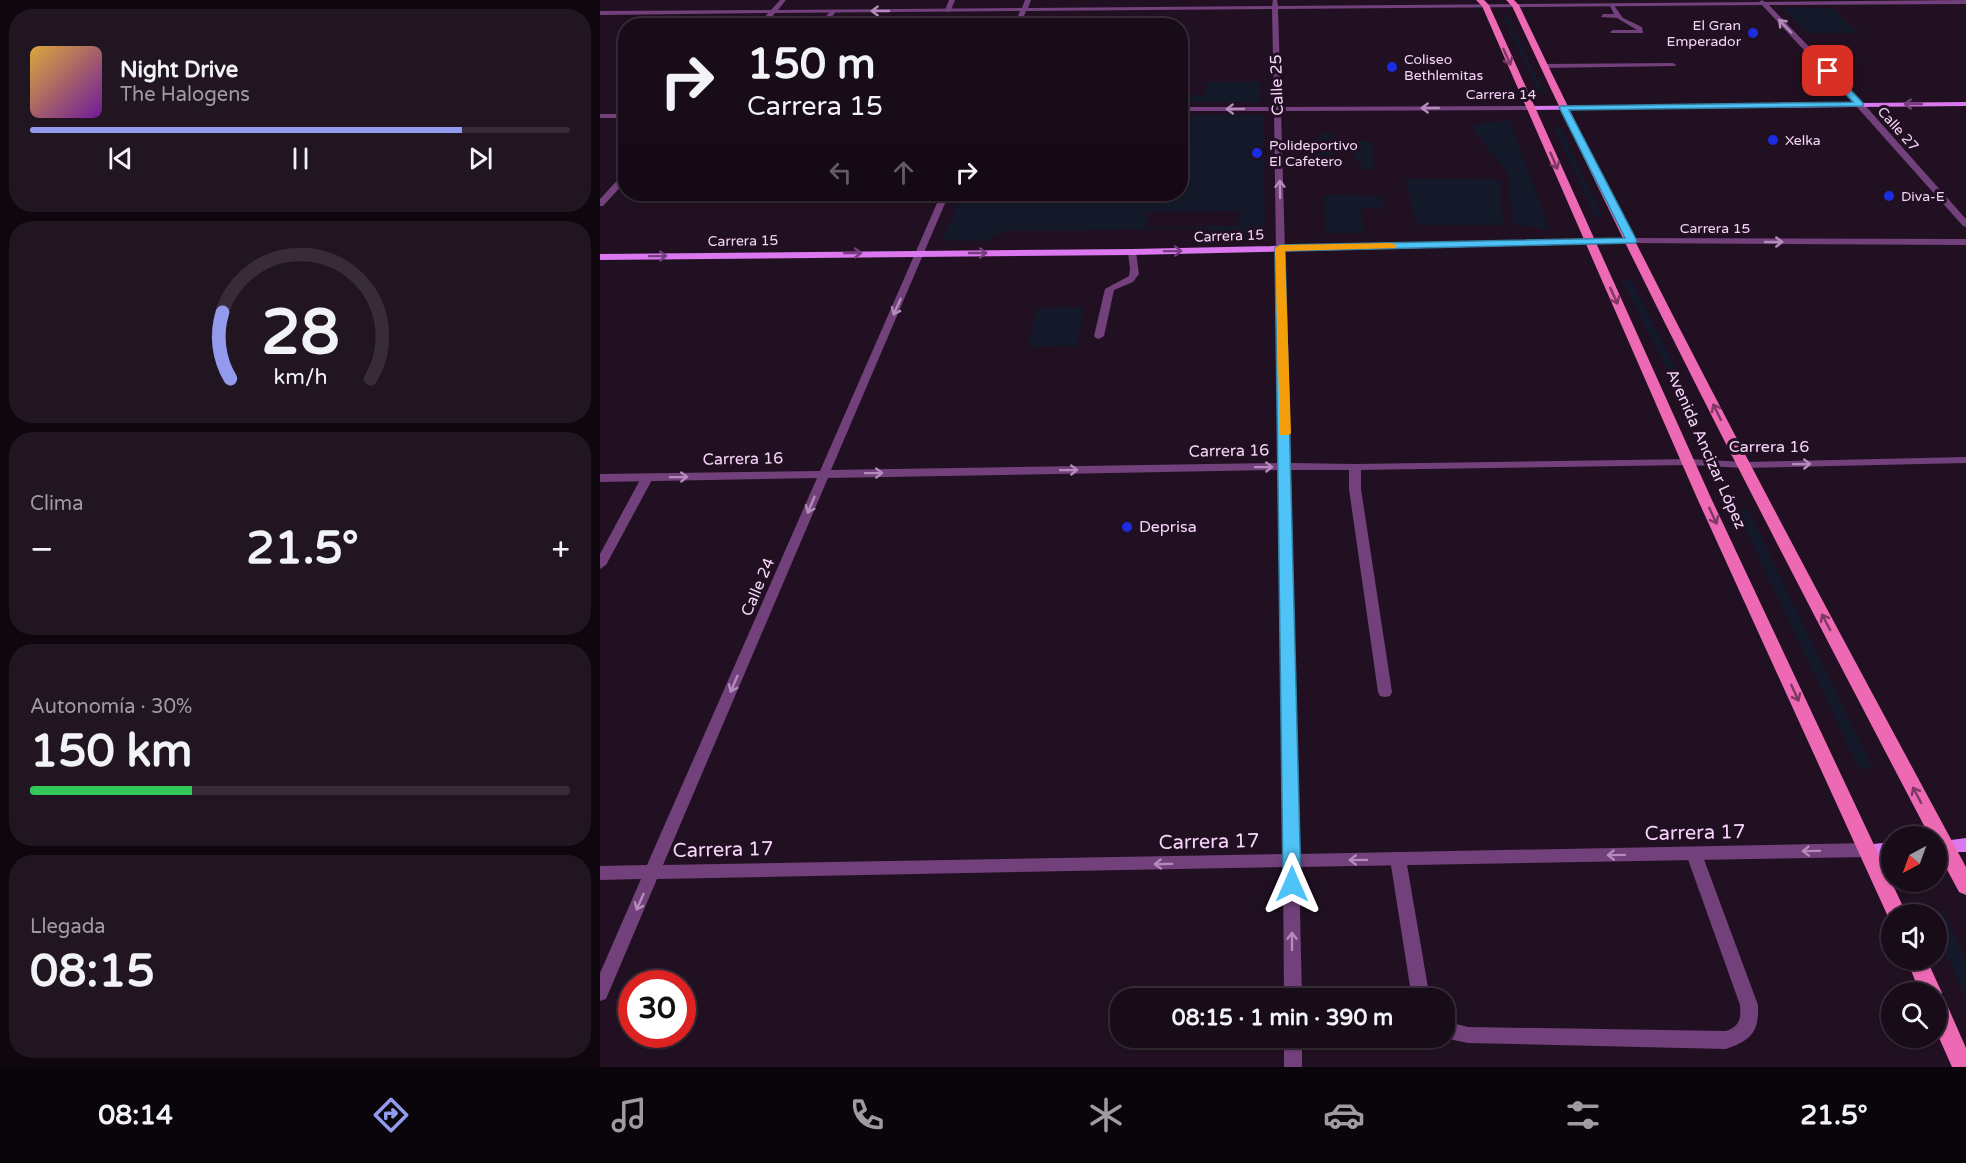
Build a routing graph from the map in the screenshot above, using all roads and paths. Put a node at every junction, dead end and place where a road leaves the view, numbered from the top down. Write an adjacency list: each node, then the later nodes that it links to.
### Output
1 (783, 0): 13 (street)
2 (952, 0): 11 (street)
3 (1028, 0): 10 (street)
4 (1762, 2): 5 (street); 9 (street); 24 (street, Calle 27, one-way to 4)
5 (1966, 2)
6 (1482, 3): 7 (street); 8 (street); 27 (main road, Avenida Ancizar López, one-way to 27)
7 (1513, 3): 9 (street); 22 (main road, Avenida Ancizar López)
8 (1275, 4): 10 (street); 26 (street, Calle 25)
9 (1611, 5): 16 (street)
10 (1024, 9): 11 (street); 19 (street)
11 (948, 10): 12 (street, one-way to 12)
12 (833, 11): 13 (street); 18 (street)
13 (773, 12): 14 (street); 17 (street)
14 (600, 13)
15 (1603, 16): 16 (street)
16 (1618, 16): 20 (street)
17 (767, 18)
18 (828, 18)
19 (1020, 18)
20 (1613, 32)
21 (1673, 64): 22 (street)
22 (1543, 66): 25 (main road, Avenida Ancizar López)
23 (1966, 104): 24 (street, Carrera 14, one-way to 24)
24 (1860, 105): 25 (street, Carrera 14); 34 (street, Calle 27)
25 (1563, 107): 27 (street, Carrera 14); 35 (main road, Avenida Ancizar López)
26 (1278, 108): 27 (street, Carrera 14, one-way to 26); 28 (street, Carrera 14, one-way to 28); 38 (street, Calle 25, one-way to 26)
27 (1530, 108): 37 (main road, Avenida Ancizar López, one-way to 37)
28 (1188, 110)
29 (600, 116): 30 (street)
30 (618, 116)
31 (618, 185): 33 (street)
32 (942, 201): 40 (street, Calle 24)
33 (600, 204)
34 (1966, 224)
35 (1632, 241): 36 (street, Carrera 15, one-way to 36); 37 (street, Carrera 15); 45 (main road, Avenida Ancizar López, one-way to 35)
36 (1966, 242)
37 (1589, 243): 38 (street, Carrera 15); 44 (main road, Avenida Ancizar López, one-way to 44)
38 (1280, 248): 39 (street, Carrera 15, one-way to 38); 46 (street, Calle 25)
39 (1132, 252): 40 (street, Carrera 15, one-way to 39); 42 (street)
40 (919, 253): 41 (street, Carrera 15, one-way to 40); 48 (street, Calle 24, one-way to 48)
41 (600, 257)
42 (1099, 336)
43 (1966, 460): 45 (street, Carrera 16, one-way to 43)
44 (1690, 462): 45 (street, Carrera 16); 47 (street, Carrera 16); 57 (main road, Avenida Ancizar López, one-way to 57)
45 (1744, 465): 53 (main road, Avenida Ancizar López, one-way to 45)
46 (1286, 466): 47 (street, Carrera 16); 48 (street, Carrera 16, one-way to 46); 61 (street, Calle 25)
47 (1355, 468): 52 (street)
48 (824, 474): 49 (street, Carrera 16, one-way to 48); 62 (street, Calle 24, one-way to 62)
49 (647, 477): 50 (street, Carrera 16); 51 (street)
50 (600, 478)
51 (600, 565)
52 (1385, 692)
53 (1929, 826)
54 (1966, 845): 55 (street)
55 (1947, 846)
56 (1881, 849): 57 (street, Carrera 17)
57 (1869, 850): 58 (street, Carrera 17, one-way to 58); 65 (main road, Avenida Ancizar López)
58 (1694, 854): 60 (street, Carrera 17, one-way to 60); 70 (street)
59 (1947, 858): 64 (main road, Avenida Ancizar López)
60 (1398, 859): 61 (street, Carrera 17, one-way to 61); 67 (street)
61 (1292, 861): 62 (street, Carrera 17, one-way to 62); 66 (street, Calle 25, one-way to 61)
62 (653, 872): 63 (street, Carrera 17); 68 (street, Calle 24, one-way to 68)
63 (600, 873)
64 (1966, 886)
65 (1892, 904)
66 (1293, 988)
67 (1419, 988)
68 (600, 993)
69 (1947, 1029): 73 (main road)
70 (1455, 1032)
71 (1293, 1048): 72 (street)
72 (1293, 1067)
73 (1964, 1067)

